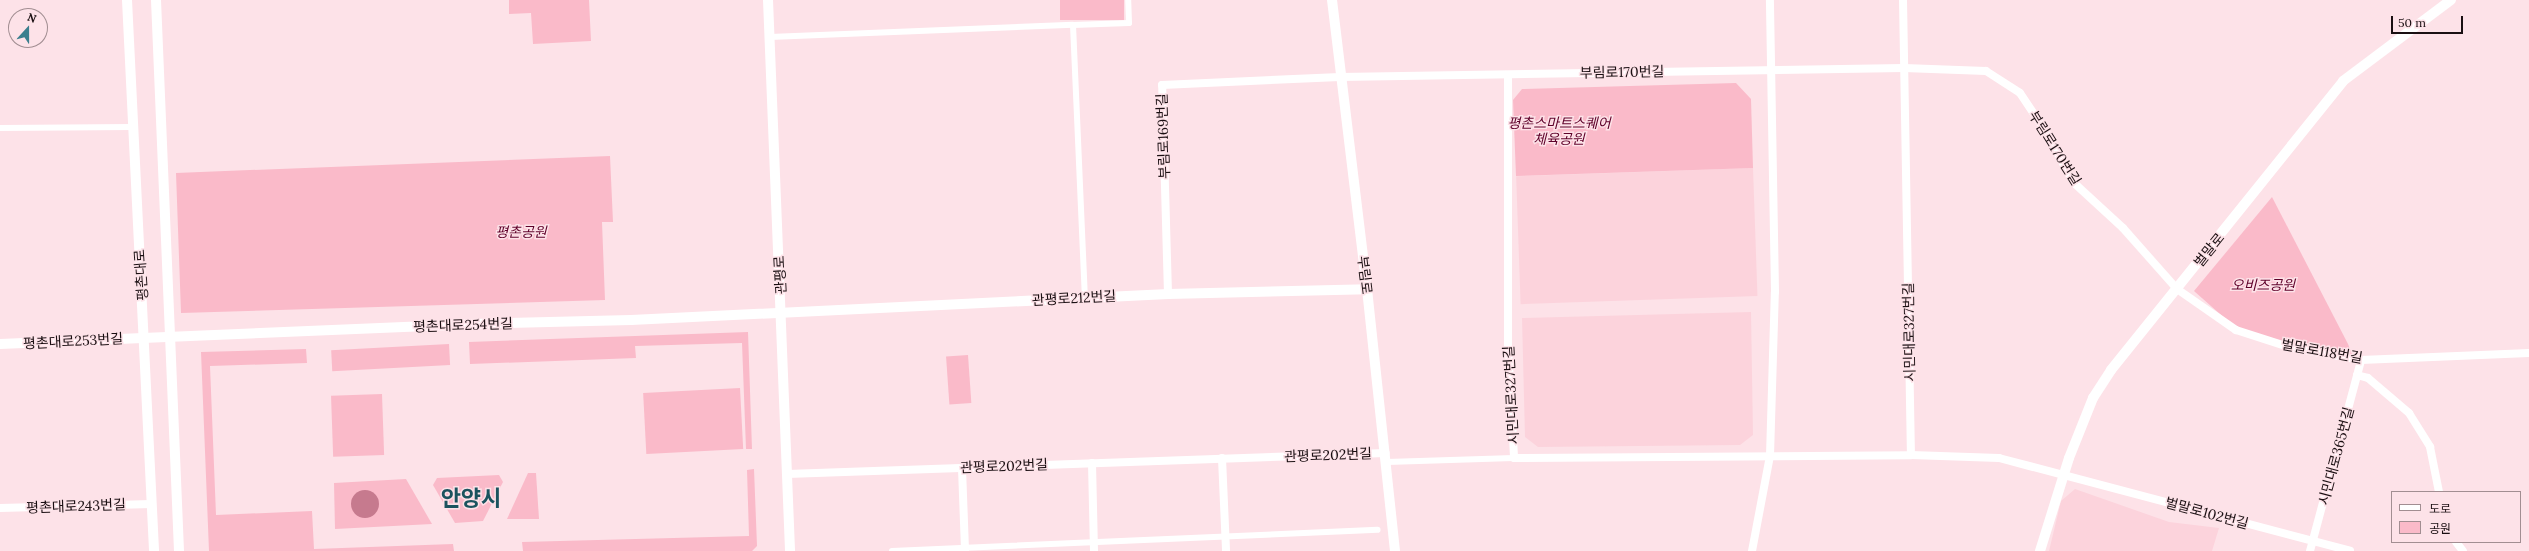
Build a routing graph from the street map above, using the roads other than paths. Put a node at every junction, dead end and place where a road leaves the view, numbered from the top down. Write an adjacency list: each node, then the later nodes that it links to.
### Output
1 (127, 0): 15 (street, 평촌대로)
2 (156, 0): 22 (street, 평촌대로)
3 (768, 0): 10 (street, 관평로)
4 (1128, 0): 9 (street)
5 (1332, 0): 14 (street, 부림로)
6 (1770, 0): 12 (street)
7 (1903, 0): 11 (street)
8 (2450, 0): 18 (street, 벌말로)
9 (1073, 25): 10 (street); 20 (street)
10 (770, 37): 21 (street, 관평로)
11 (1904, 68): 12 (street, 부림로170번길); 18 (street, 부림로170번길); 28 (street, 시민대로327번길)
12 (1772, 69): 13 (street, 부림로170번길); 29 (street)
13 (1508, 75): 14 (street, 부림로170번길); 32 (street, 시민대로327번길)
14 (1340, 77): 17 (street, 부림로); 19 (street, 부림로169번길)
15 (132, 127): 16 (street); 23 (street, 평촌대로)
16 (0, 128)
17 (1367, 289): 19 (street, 관평로212번길); 31 (street, 부림로)
18 (2177, 289): 26 (street, 벌말로118번길); 36 (street, 벌말로)
19 (1168, 294): 20 (street, 관평로212번길)
20 (1085, 298): 21 (street, 관평로212번길)
21 (782, 312): 22 (street, 평촌대로254번길); 35 (street, 관평로)
22 (170, 336): 23 (street, 평촌대로254번길); 46 (street, 평촌대로)
23 (145, 337): 24 (street, 평촌대로253번길); 38 (street, 평촌대로)
24 (0, 344)
25 (2529, 353): 26 (street, 벌말로118번길)
26 (2361, 360): 27 (street, 시민대로365번길)
27 (2357, 375): 37 (street); 42 (street, 시민대로365번길)
28 (1911, 455): 29 (street, 시민대로327번길); 36 (street, 벌말로102번길)
29 (1770, 456): 32 (street, 시민대로327번길); 53 (street)
30 (1222, 458): 31 (street, 관평로202번길); 33 (street, 관평로202번길); 41 (street)
31 (1386, 458): 32 (street); 52 (street, 부림로)
32 (1514, 458)
33 (1092, 463): 34 (street, 관평로202번길); 43 (street)
34 (962, 468): 35 (street, 관평로202번길); 47 (street)
35 (787, 474): 48 (street, 관평로)
36 (2064, 475): 42 (street, 벌말로102번길); 54 (street, 벌말로)
37 (2439, 491)
38 (152, 504): 39 (street, 평촌대로243번길); 45 (street, 평촌대로)
39 (0, 508)
40 (1378, 530): 41 (street)
41 (1226, 537): 43 (street); 51 (street)
42 (2313, 541): 55 (street, 시민대로365번길); 56 (street, 벌말로102번길)
43 (1094, 542): 47 (street); 50 (street)
44 (2457, 543): 57 (street)
45 (153, 549)
46 (180, 549)
47 (965, 549): 49 (street)
48 (790, 551)
49 (892, 551)
50 (1094, 551)
51 (1226, 551)
52 (1395, 551)
53 (1752, 551)
54 (2040, 551)
55 (2310, 551)
56 (2350, 551)
57 (2463, 551)

